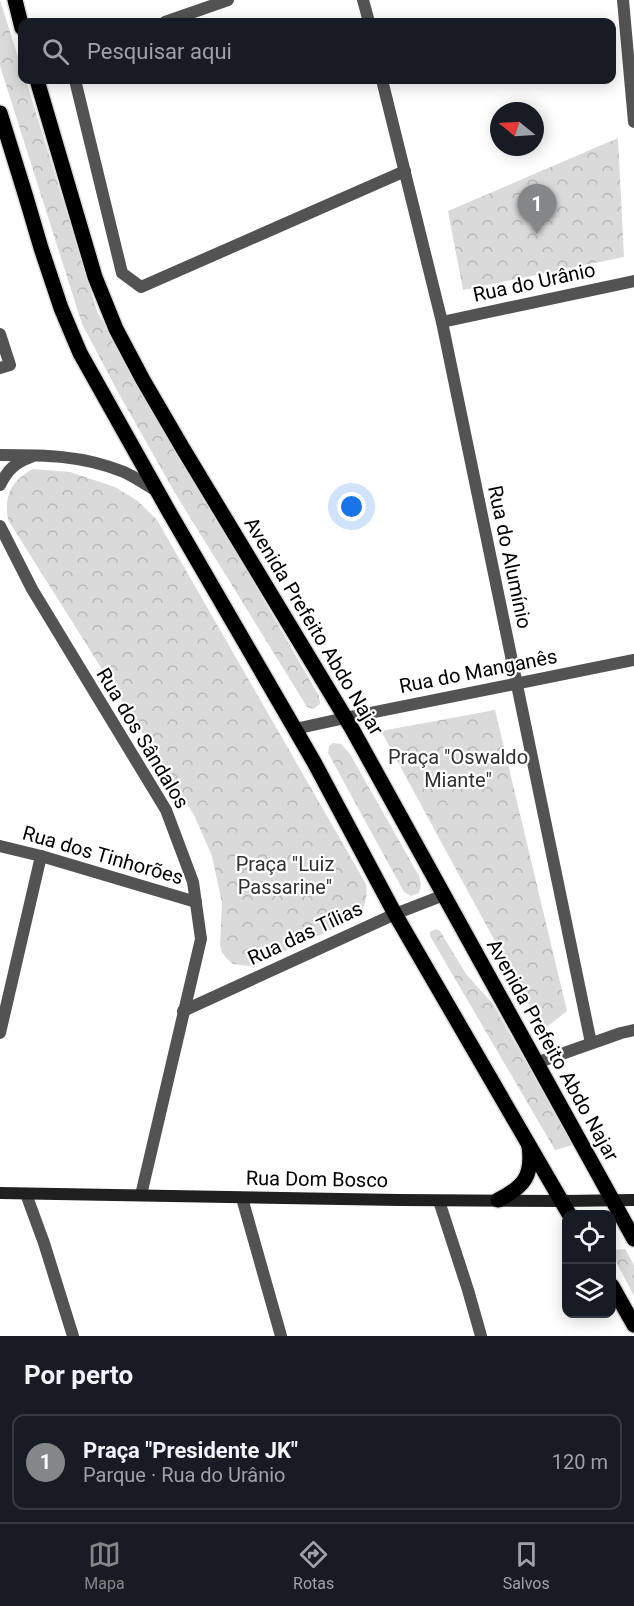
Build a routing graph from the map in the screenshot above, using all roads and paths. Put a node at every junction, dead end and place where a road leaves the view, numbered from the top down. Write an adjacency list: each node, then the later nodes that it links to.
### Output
1 (15, 0): 5 (main road)
2 (228, 0): 6 (street)
3 (363, 0): 7 (street)
4 (623, 0): 12 (street)
5 (20, 18)
6 (176, 18)
7 (368, 18)
8 (38, 84): 25 (main road, Avenida Prefeito Abdo Najar)
9 (76, 84): 13 (street)
10 (383, 84): 13 (street, Rua do Alumínio)
11 (0, 113): 21 (main road)
12 (634, 122)
13 (405, 171): 15 (street, Rua do Alumínio)
14 (634, 281): 15 (street, Rua do Urânio)
15 (442, 322): 24 (street, Rua do Alumínio)
16 (0, 334): 17 (street)
17 (0, 368)
18 (0, 455): 19 (street)
19 (35, 455): 20 (street); 21 (street)
20 (0, 485)
21 (157, 491): 26 (main road)
22 (0, 526): 30 (street, Rua dos Sândalos)
23 (634, 660): 24 (street, Rua do Manganês)
24 (516, 683): 25 (street, Rua do Manganês); 35 (street, Rua do Alumínio)
25 (345, 718): 26 (street, Rua do Manganês); 29 (main road, Avenida Prefeito Abdo Najar)
26 (295, 729): 31 (main road)
27 (0, 846): 28 (street, Rua dos Tinhorões)
28 (41, 856): 30 (street, Rua dos Tinhorões); 34 (street)
29 (444, 896): 31 (street, Rua das Tílias); 36 (main road, Avenida Prefeito Abdo Najar)
30 (196, 902): 32 (street, Rua dos Sândalos)
31 (395, 914): 32 (street, Rua das Tílias); 37 (main road)
32 (183, 1011): 40 (street, Rua dos Sândalos)
33 (634, 1030): 35 (street)
34 (0, 1033)
35 (591, 1043): 36 (street)
36 (536, 1063): 43 (main road, Avenida Prefeito Abdo Najar)
37 (528, 1143): 42 (main road); 46 (main road)
38 (0, 1193): 39 (main road, Rua Dom Bosco)
39 (26, 1194): 40 (main road, Rua Dom Bosco); 50 (street)
40 (141, 1195): 41 (main road, Rua Dom Bosco)
41 (242, 1198): 45 (main road, Rua Dom Bosco); 51 (street)
42 (498, 1200): 45 (main road, Rua Dom Bosco); 46 (main road, Rua Dom Bosco)
43 (612, 1200): 44 (main road, Rua Dom Bosco); 46 (main road, Rua Dom Bosco); 47 (main road, Avenida Prefeito Abdo Najar)
44 (634, 1200)
45 (439, 1201): 52 (street)
46 (566, 1208)
47 (634, 1239)
48 (616, 1293): 49 (main road)
49 (634, 1325)
50 (73, 1336)
51 (280, 1336)
52 (481, 1336)

